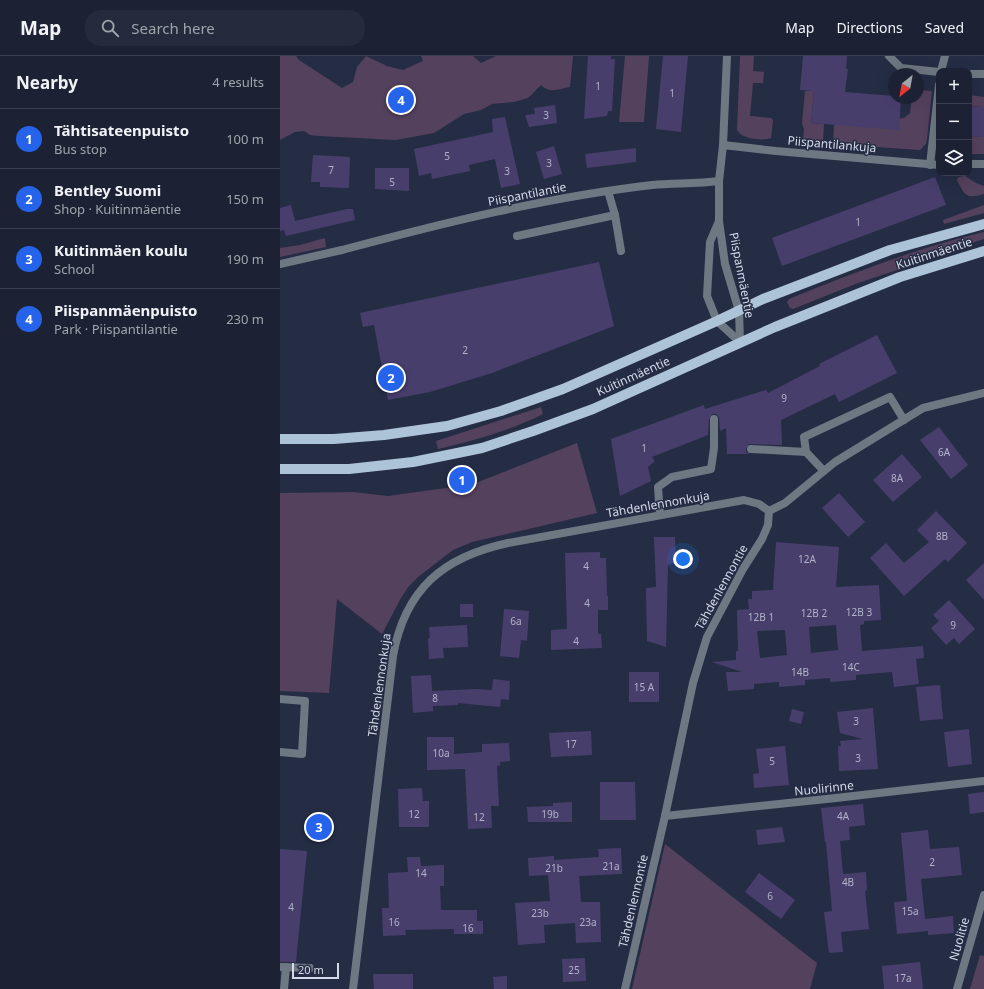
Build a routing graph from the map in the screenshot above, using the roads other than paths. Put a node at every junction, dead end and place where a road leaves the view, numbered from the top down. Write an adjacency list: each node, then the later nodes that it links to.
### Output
1 (727, 56): 9 (street, Piispanmäentie)
2 (889, 56): 5 (street)
3 (946, 56): 4 (street)
4 (942, 68)
5 (936, 72)
6 (972, 74): 7 (street)
7 (984, 74)
8 (937, 104): 12 (street)
9 (723, 145): 12 (street, Piispantilankuja); 14 (street, Piispanmäentie)
10 (972, 164): 11 (street)
11 (984, 164)
12 (930, 165): 13 (street, Piispantilankuja)
13 (936, 165)
14 (719, 181): 15 (street, Piispantilantie); 17 (street, Piispanmäentie)
15 (608, 191): 16 (street); 22 (street, Piispantilantie)
16 (615, 215): 19 (street); 20 (street)
17 (719, 221): 23 (street, Piispanmäentie); 24 (street, Piispanmäentie)
18 (984, 224): 23 (main road, Kuitinmäentie)
19 (517, 236)
20 (621, 251)
21 (984, 251): 25 (main road, Kuitinmäentie)
22 (280, 264)
23 (739, 311): 24 (main road, Kuitinmäentie); 25 (street, Piispanmäentie)
24 (717, 321): 25 (street, Piispanmäentie); 29 (main road, Kuitinmäentie)
25 (740, 342): 32 (main road, Kuitinmäentie)
26 (984, 393): 28 (street)
27 (714, 419): 35 (street)
28 (904, 420): 31 (street); 33 (street)
29 (280, 439)
30 (750, 449): 31 (street)
31 (806, 452): 33 (street)
32 (280, 469)
33 (823, 470): 34 (street)
34 (769, 511): 35 (street, Tähdenlennonkuja); 39 (street, Tähdenlennontie)
35 (660, 515): 44 (street, Tähdenlennonkuja)
36 (280, 699): 37 (street)
37 (280, 752)
38 (984, 781): 39 (street, Nuolirinne)
39 (665, 816): 45 (street, Tähdenlennontie)
40 (984, 895): 46 (street, Nuolitie)
41 (283, 967): 42 (street); 43 (street)
42 (310, 968)
43 (284, 989)
44 (353, 989)
45 (625, 989)
46 (957, 989)

